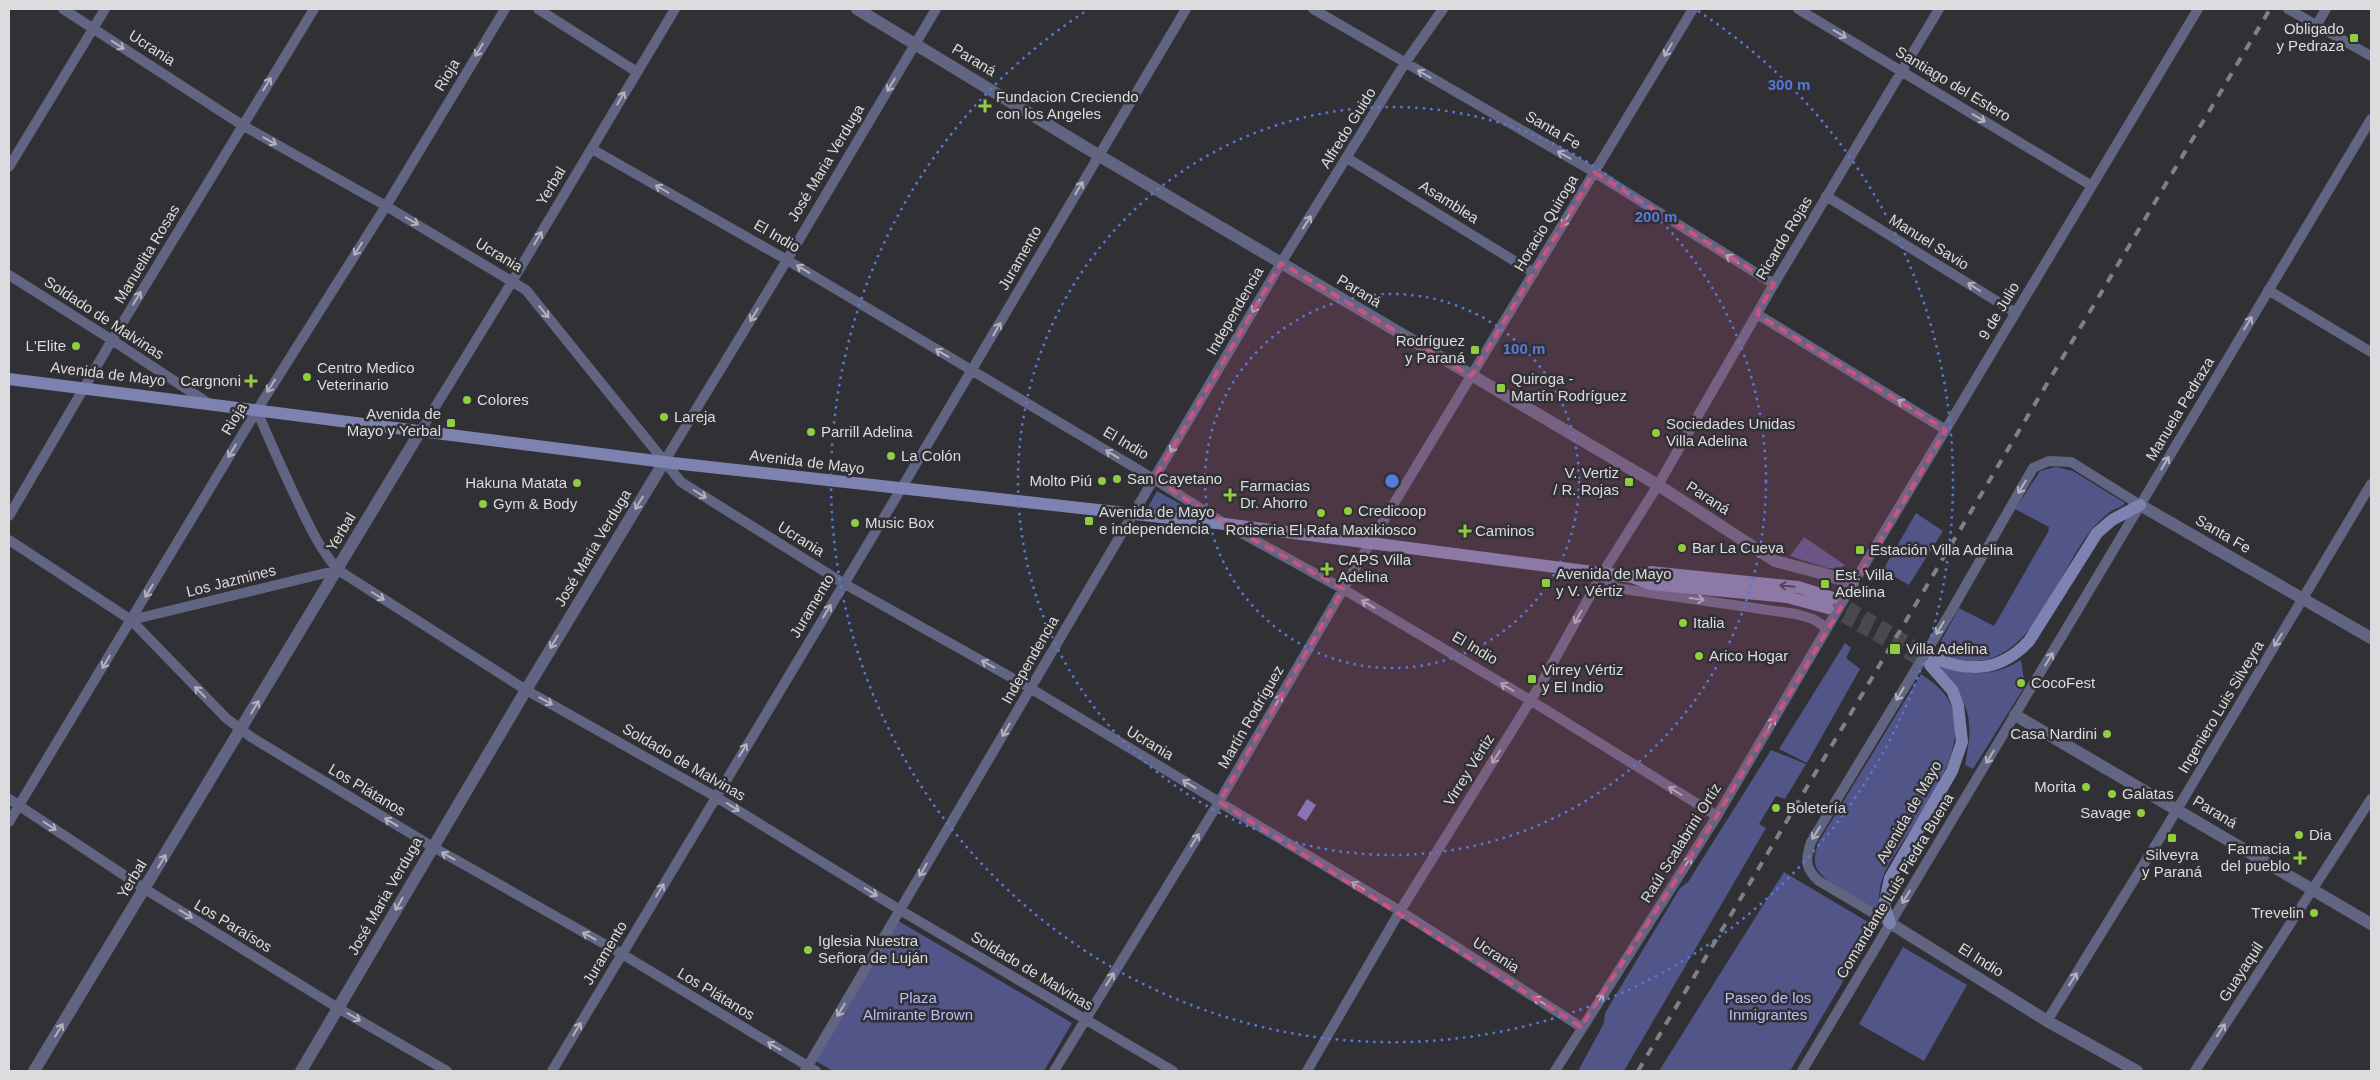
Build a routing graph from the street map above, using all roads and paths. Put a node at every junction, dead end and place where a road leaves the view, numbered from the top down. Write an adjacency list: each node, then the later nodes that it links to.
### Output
1 (63, 9): 19 (street, Ucrania)
2 (105, 9): 19 (street)
3 (314, 9): 26 (street, Manuelita Rosas, one-way to 3)
4 (505, 9): 34 (street, Rioja, one-way to 34)
5 (538, 9): 24 (street)
6 (675, 9): 24 (street, Yerbal)
7 (857, 9): 20 (street, Paraná)
8 (936, 9): 20 (street, José Maria Verduga)
9 (1186, 9): 28 (street, Juramento)
10 (1313, 9): 22 (street, Santa Fe)
11 (1443, 9): 22 (street, Alfredo Guido)
12 (1693, 9): 31 (street, Horacio Quiroga, one-way to 31)
13 (1798, 9): 23 (street, Santiago del Estero, one-way to 23)
14 (1940, 9): 23 (street, Ricardo Rojas)
15 (2198, 9): 32 (street, 9 de Julio)
16 (2288, 9): 18 (street)
17 (2326, 9): 18 (street)
18 (2316, 26): 21 (street)
19 (93, 28): 26 (street, Ucrania, one-way to 26); 30 (street)
20 (916, 44): 28 (street, Paraná); 35 (street, José Maria Verduga, one-way to 35)
21 (2371, 56)
22 (1405, 63): 29 (street, Alfredo Guido); 31 (street, Santa Fe, one-way to 22)
23 (1902, 71): 32 (street, Santiago del Estero, one-way to 32); 33 (street, Ricardo Rojas)
24 (637, 72): 27 (street, Yerbal, one-way to 24)
25 (2371, 119): 41 (street, Manuela Pedraza)
26 (242, 126): 34 (street, Ucrania, one-way to 34); 44 (street, Manuelita Rosas, one-way to 26)
27 (592, 149): 35 (street, El Indio, one-way to 27); 39 (street, Yerbal, one-way to 27)
28 (1098, 155): 36 (street, Paraná); 46 (street, Juramento, one-way to 28)
29 (1348, 158): 36 (street, Alfredo Guido, one-way to 29); 37 (street, Asamblea)
30 (9, 167)
31 (1594, 172): 37 (street, Horacio Quiroga, one-way to 37); 40 (street, Santa Fe, one-way to 31)
32 (2092, 186): 42 (street, 9 de Julio)
33 (1826, 196): 40 (street, Ricardo Rojas); 42 (street, Manuel Savio, one-way to 33)
34 (386, 206): 39 (street, Ucrania, one-way to 39); 51 (street, Rioja, one-way to 51)
35 (787, 260): 46 (street, El Indio, one-way to 35); 54 (street, José Maria Verduga, one-way to 54)
36 (1281, 264): 47 (street, Paraná); 55 (street, Independencia, one-way to 55)
37 (1534, 273): 47 (street, Horacio Quiroga)
38 (9, 275): 44 (street, Soldado de Malvinas)
39 (513, 280): 52 (street, Yerbal); 54 (street, Ucrania, one-way to 54)
40 (1774, 284): 43 (street, Ricardo Rojas)
41 (2268, 290): 45 (street); 59 (street, Manuela Pedraza, one-way to 41)
42 (2016, 313): 53 (street, 9 de Julio)
43 (1757, 314): 53 (street, one-way to 43); 57 (street, Ricardo Rojas)
44 (112, 340): 49 (street, Manuelita Rosas); 50 (street, Soldado de Malvinas)
45 (2371, 352)
46 (972, 371): 55 (street, El Indio, one-way to 46); 58 (street, Juramento)
47 (1470, 376): 57 (street, Paraná); 64 (street, Martín Rodríguez)
48 (9, 379): 49 (main road, Avenida de Mayo)
49 (86, 387): 50 (main road, Avenida de Mayo); 61 (street, Manuelita Rosas)
50 (208, 404): 51 (main road, Avenida de Mayo)
51 (257, 410): 52 (main road, Avenida de Mayo); 65 (street, Soldado de Malvinas); 72 (street, Rioja, one-way to 72)
52 (421, 430): 54 (main road, Avenida de Mayo); 65 (street, Yerbal)
53 (1946, 430): 68 (street, 9 de Julio)
54 (664, 462): 58 (main road, Avenida de Mayo); 67 (street, Ucrania, one-way to 67); 76 (street, José Maria Verduga, one-way to 76)
55 (1154, 479): 60 (street, Independencia); 62 (street, El Indio)
56 (2371, 484): 70 (street, Ingeniero Luis Silveyra)
57 (1658, 485): 66 (street, Virrey Vértiz); 68 (street, Paraná)
58 (901, 489): 60 (main road, Avenida de Mayo); 67 (street, Juramento)
59 (2140, 505): 70 (street, Santa Fe); 78 (street, Manuela Pedraza, one-way to 59); 89 (street, Santa Fe, one-way to 89); 94 (main road, Avenida de Mayo)
60 (1132, 515): 62 (main road, Avenida de Mayo); 75 (street, Independencia)
61 (9, 516)
62 (1224, 524): 64 (main road, Avenida de Mayo); 69 (street, El Indio)
63 (9, 540): 72 (street, Los Plátanos)
64 (1370, 543): 66 (main road, Avenida de Mayo); 69 (street, Martín Rodríguez)
65 (338, 570): 72 (street, Los Jazmines); 76 (street, Soldado de Malvinas, one-way to 76); 79 (street, Yerbal, one-way to 65)
66 (1602, 574): 71 (main road, Avenida de Mayo); 73 (street, Avenida de Mayo, one-way to 73); 77 (street, Virrey Vértiz, one-way to 77)
67 (843, 583): 75 (street, Ucrania, one-way to 67); 80 (street, Juramento, one-way to 67)
68 (1853, 584): 73 (street, 9 de Julio)
69 (1343, 590): 77 (street, El Indio, one-way to 69); 83 (street, Martín Rodríguez, one-way to 69)
70 (2303, 598): 74 (street, Santa Fe); 85 (street, Ingeniero Luis Silveyra, one-way to 85)
71 (1831, 603)
72 (131, 620): 79 (street, Los Plátanos, one-way to 72); 84 (street, Rioja, one-way to 84)
73 (1827, 628): 86 (street, Raúl Scalabrini Ortíz, one-way to 73)
74 (2371, 638)
75 (1030, 688): 83 (street, Ucrania, one-way to 75); 92 (street, Independencia, one-way to 92)
76 (526, 690): 80 (street, Soldado de Malvinas, one-way to 80); 88 (street, José Maria Verduga)
77 (1530, 700): 86 (street, El Indio, one-way to 77); 93 (street, Virrey Vértiz, one-way to 93)
78 (2015, 715): 85 (street, Paraná); 94 (street, Comandante Luis Piedra Buena, one-way to 94)
79 (241, 730): 88 (street, Los Plátanos, one-way to 79); 90 (street, Yerbal, one-way to 79)
80 (716, 796): 92 (street, Soldado de Malvinas, one-way to 92); 96 (street, Juramento, one-way to 80)
81 (9, 799): 84 (street, Los Paraísos)
82 (2371, 799): 91 (street, Guayaquil)
83 (1219, 802): 93 (street, Ucrania, one-way to 83); 98 (street, Martín Rodríguez, one-way to 83)
84 (19, 805): 87 (street, Rioja); 90 (street, Los Paraísos, one-way to 90)
85 (2178, 809): 91 (street, Paraná); 99 (street, Ingeniero Luis Silveyra, one-way to 85)
86 (1717, 816): 100 (street, Raúl Scalabrini Ortíz, one-way to 86)
87 (9, 822)
88 (433, 847): 96 (street, Los Plátanos, one-way to 88); 97 (street, José Maria Verduga, one-way to 97)
89 (1810, 873): 94 (street, El Indio)
90 (145, 889): 97 (street, Los Paraísos, one-way to 97); 102 (street, Yerbal, one-way to 90)
91 (2312, 889): 95 (street, Paraná); 112 (street, Guayaquil, one-way to 91)
92 (900, 910): 98 (street, Soldado de Malvinas); 101 (street, Independencia, one-way to 101)
93 (1400, 911): 100 (street, Ucrania, one-way to 93); 108 (street, Virrey Vértiz)
94 (1890, 923): 99 (street, El Indio); 110 (street, Comandante Luis Piedra Buena)
95 (2371, 924)
96 (622, 954): 101 (street, Los Plátanos, one-way to 96); 105 (street, Juramento, one-way to 96)
97 (338, 1008): 103 (street, José Maria Verduga); 104 (street, Los Paraísos, one-way to 104)
98 (1084, 1020): 106 (street, Martín Rodríguez); 107 (street, Soldado de Malvinas)
99 (2047, 1021): 111 (street, El Indio)
100 (1581, 1027): 109 (street, Raúl Scalabrini Ortíz)
101 (809, 1070)
102 (34, 1071)
103 (301, 1071)
104 (447, 1071)
105 (552, 1071)
106 (1054, 1071)
107 (1172, 1071)
108 (1307, 1071)
109 (1555, 1071)
110 (1802, 1071)
111 (2137, 1071)
112 (2195, 1071)

